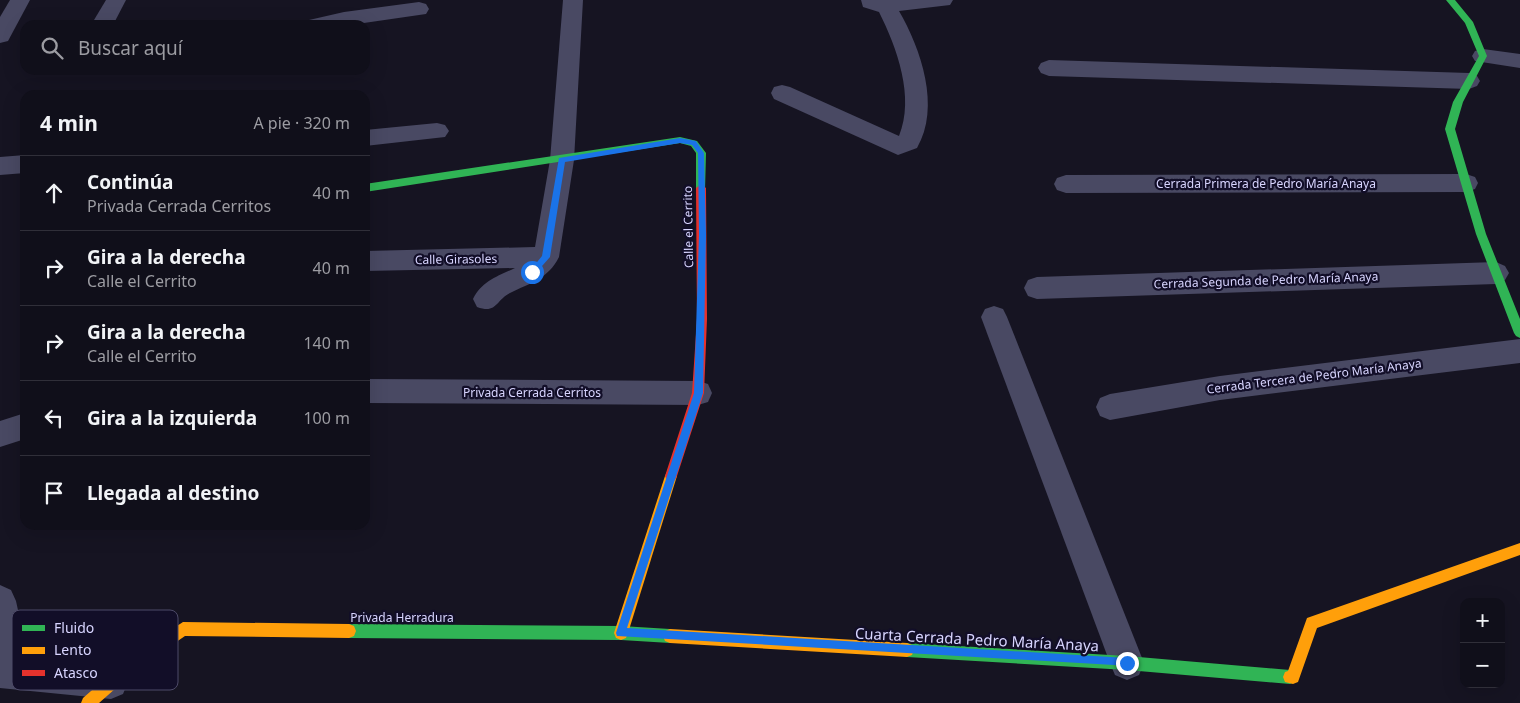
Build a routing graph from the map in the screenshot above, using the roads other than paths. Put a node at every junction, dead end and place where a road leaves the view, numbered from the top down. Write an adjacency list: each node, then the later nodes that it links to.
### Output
1 (20, 0): 12 (street)
2 (116, 0): 10 (street)
3 (573, 0): 20 (street)
4 (863, 0): 7 (street)
5 (943, 0): 7 (street)
6 (1450, 0): 13 (street)
7 (884, 2): 17 (street)
8 (348, 9): 9 (street); 11 (street)
9 (418, 9)
10 (105, 20)
11 (326, 20)
12 (0, 36)
13 (1483, 56): 14 (street); 16 (street)
14 (1520, 61)
15 (1049, 68): 16 (street)
16 (1469, 82): 23 (street)
17 (782, 93)
18 (437, 131): 19 (street)
19 (370, 138)
20 (562, 160): 25 (street, Calle el Cerrito); 26 (street); 35 (street, Calle el Cerrito)
21 (20, 164): 22 (street)
22 (0, 166)
23 (1466, 183): 24 (street, Cerrada Primera de Pedro María Anaya); 28 (street)
24 (1066, 184)
25 (370, 187)
26 (546, 257): 27 (street, Calle Girasoles); 30 (street)
27 (370, 261)
28 (1496, 273): 29 (street, Cerrada Segunda de Pedro María Anaya); 32 (street)
29 (1037, 288)
30 (486, 299)
31 (994, 317): 43 (street)
32 (1520, 333)
33 (1520, 351): 36 (street, Cerrada Tercera de Pedro María Anaya)
34 (370, 391): 35 (street, Privada Cerrada Cerritos)
35 (698, 393): 42 (street, Calle el Cerrito)
36 (1110, 407)
37 (20, 428): 38 (street)
38 (0, 434)
39 (1520, 549): 43 (street, Cuarta Cerrada Pedro María Anaya)
40 (0, 601): 44 (street)
41 (178, 632): 42 (street, Privada Herradura)
42 (621, 633): 43 (street, Cuarta Cerrada Pedro María Anaya)
43 (1127, 663)
44 (8, 671)

